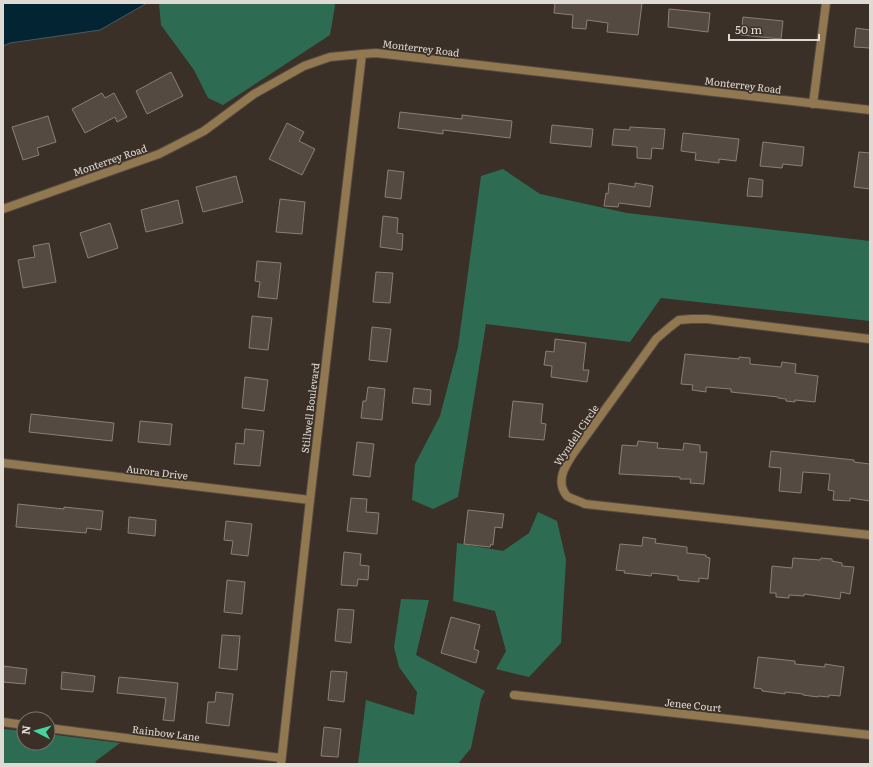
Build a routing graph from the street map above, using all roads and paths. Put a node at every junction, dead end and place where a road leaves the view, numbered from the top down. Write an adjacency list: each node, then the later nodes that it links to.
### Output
1 (826, 3): 3 (street)
2 (362, 54): 3 (street, Monterrey Road); 5 (street, Monterrey Road); 8 (street, Stillwell Boulevard)
3 (813, 104): 4 (street, Monterrey Road)
4 (870, 110)
5 (3, 208)
6 (870, 339): 9 (street, Wyndell Circle)
7 (3, 463): 8 (street, Aurora Drive)
8 (310, 500): 15 (street, Stillwell Boulevard)
9 (870, 535)
10 (514, 695): 14 (street, Jenee Court)
11 (3, 722): 12 (street)
12 (16, 724)
13 (56, 729): 15 (street, Rainbow Lane)
14 (870, 735)
15 (281, 761)

